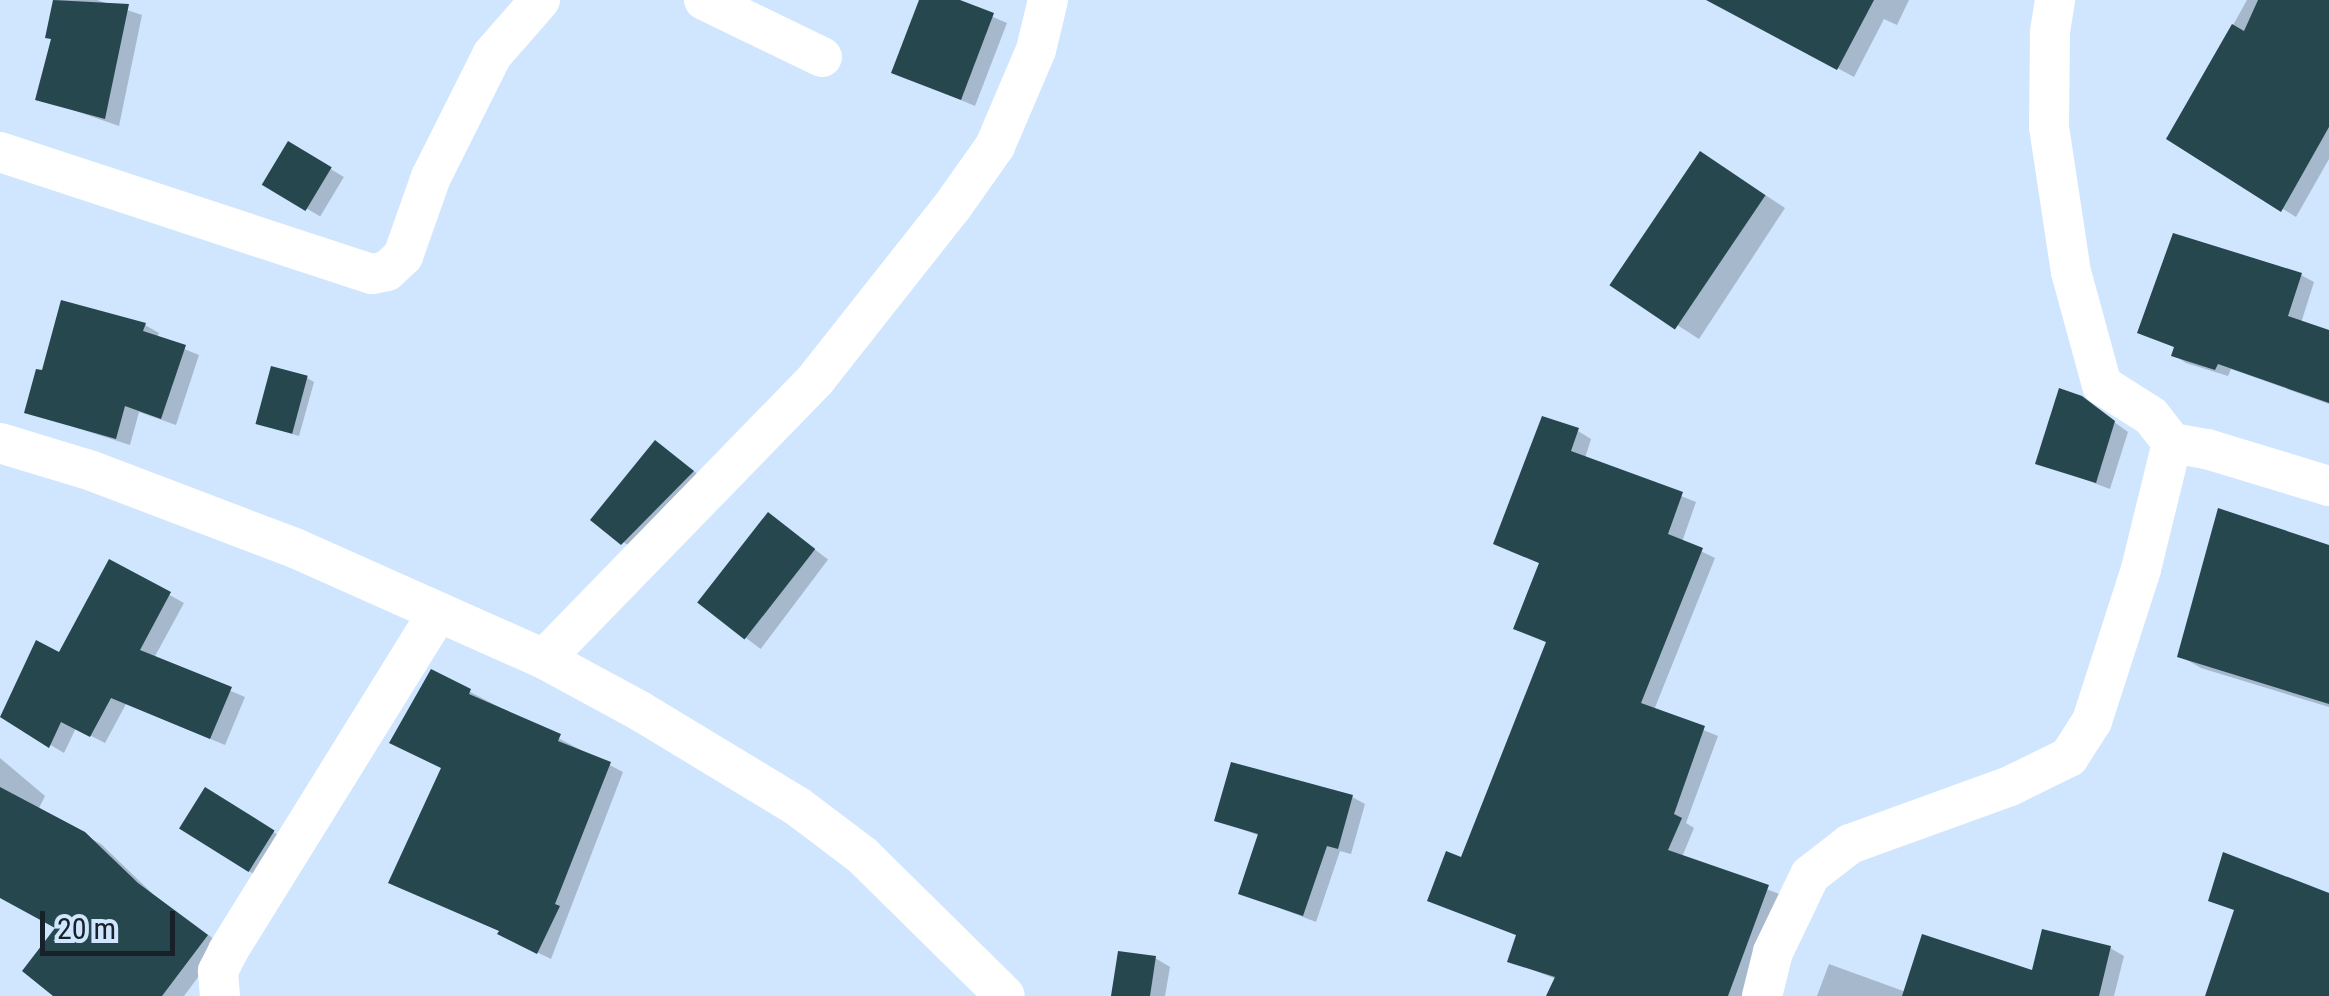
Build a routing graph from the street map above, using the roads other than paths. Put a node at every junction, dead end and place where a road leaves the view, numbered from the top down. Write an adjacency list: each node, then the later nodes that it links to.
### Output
1 (540, 0): 6 (street)
2 (704, 0): 5 (street)
3 (1048, 0): 11 (street)
4 (2055, 0): 8 (street)
5 (822, 57)
6 (0, 152)
7 (0, 443): 10 (street)
8 (2172, 443): 9 (street); 14 (street)
9 (2329, 486)
10 (438, 612): 11 (street); 12 (street)
11 (544, 660): 13 (street)
12 (220, 996)
13 (1005, 996)
14 (1762, 996)

